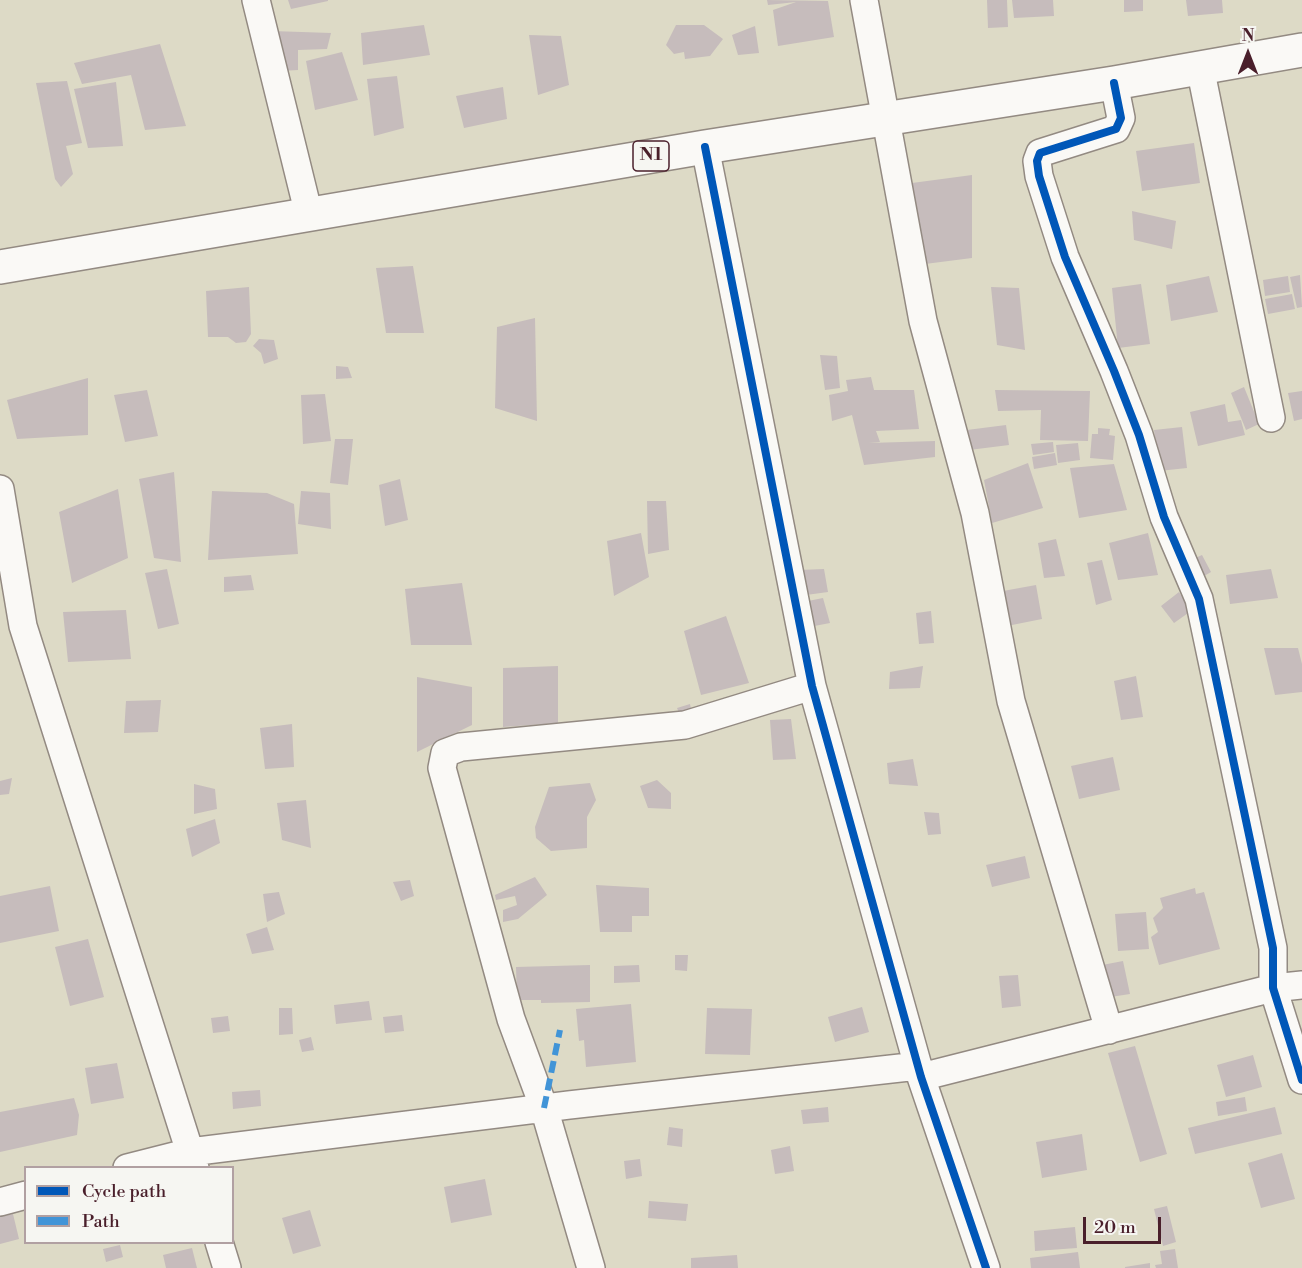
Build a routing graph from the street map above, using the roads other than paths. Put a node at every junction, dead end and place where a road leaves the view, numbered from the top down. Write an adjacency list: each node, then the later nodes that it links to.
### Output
1 (256, 0): 8 (street)
2 (864, 0): 6 (street)
3 (1302, 50): 4 (highway, N1)
4 (1200, 67): 5 (highway, N1); 10 (street)
5 (1114, 83): 6 (highway, N1); 15 (street)
6 (885, 118): 7 (highway, N1); 16 (street)
7 (705, 147): 8 (highway, N1); 13 (street)
8 (309, 215): 9 (highway, N1)
9 (0, 267)
10 (1271, 417)
11 (0, 489): 12 (street)
12 (12, 630): 20 (street)
13 (812, 687): 17 (street); 19 (street)
14 (1302, 985): 15 (street)
15 (1274, 988): 16 (street); 18 (street)
16 (1109, 1030): 17 (street)
17 (920, 1071): 19 (street); 27 (street)
18 (1302, 1080)
19 (544, 1108): 20 (street); 26 (street)
20 (193, 1160): 21 (street)
21 (136, 1166)
22 (24, 1196): 23 (street)
23 (0, 1202)
24 (220, 1244): 25 (street)
25 (226, 1268)
26 (591, 1268)
27 (986, 1268)

